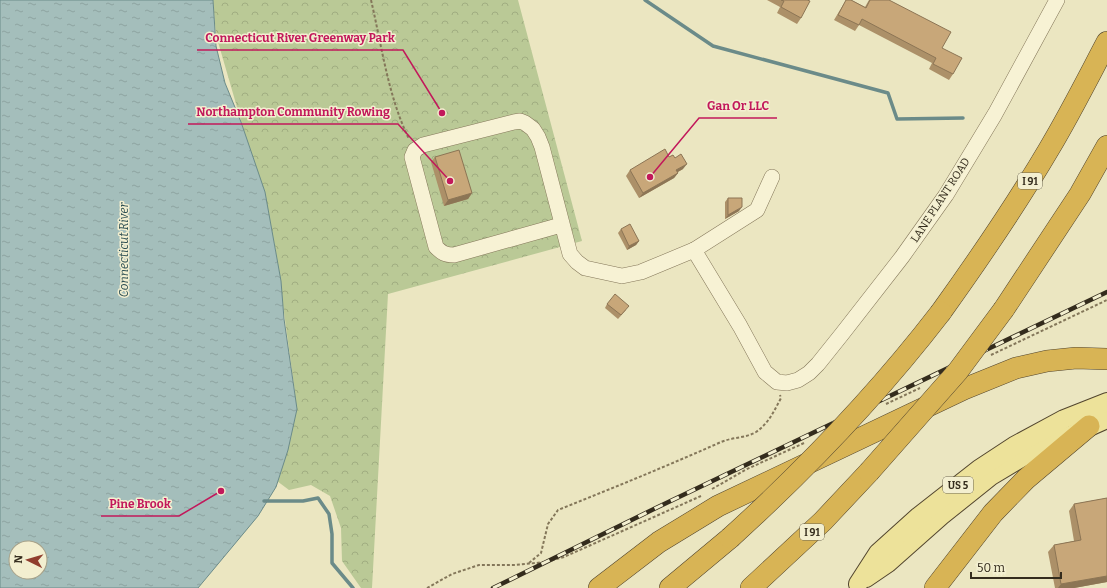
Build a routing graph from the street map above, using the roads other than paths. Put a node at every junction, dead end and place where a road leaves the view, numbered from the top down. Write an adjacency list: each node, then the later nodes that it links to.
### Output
1 (1057, 0): 6 (street, LANE PLANT ROAD)
2 (1107, 42): 12 (highway, I 91, bridge)
3 (1107, 146): 13 (highway, I 91, bridge)
4 (772, 177): 6 (street)
5 (561, 225): 5 (street); 6 (street)
6 (694, 250)
7 (1107, 359): 11 (highway)
8 (1107, 402): 10 (main road, US 5)
9 (1098, 422): 10 (main road, US 5); 14 (highway)
10 (855, 586)
11 (599, 588)
12 (670, 588)
13 (751, 588)
14 (935, 588)

